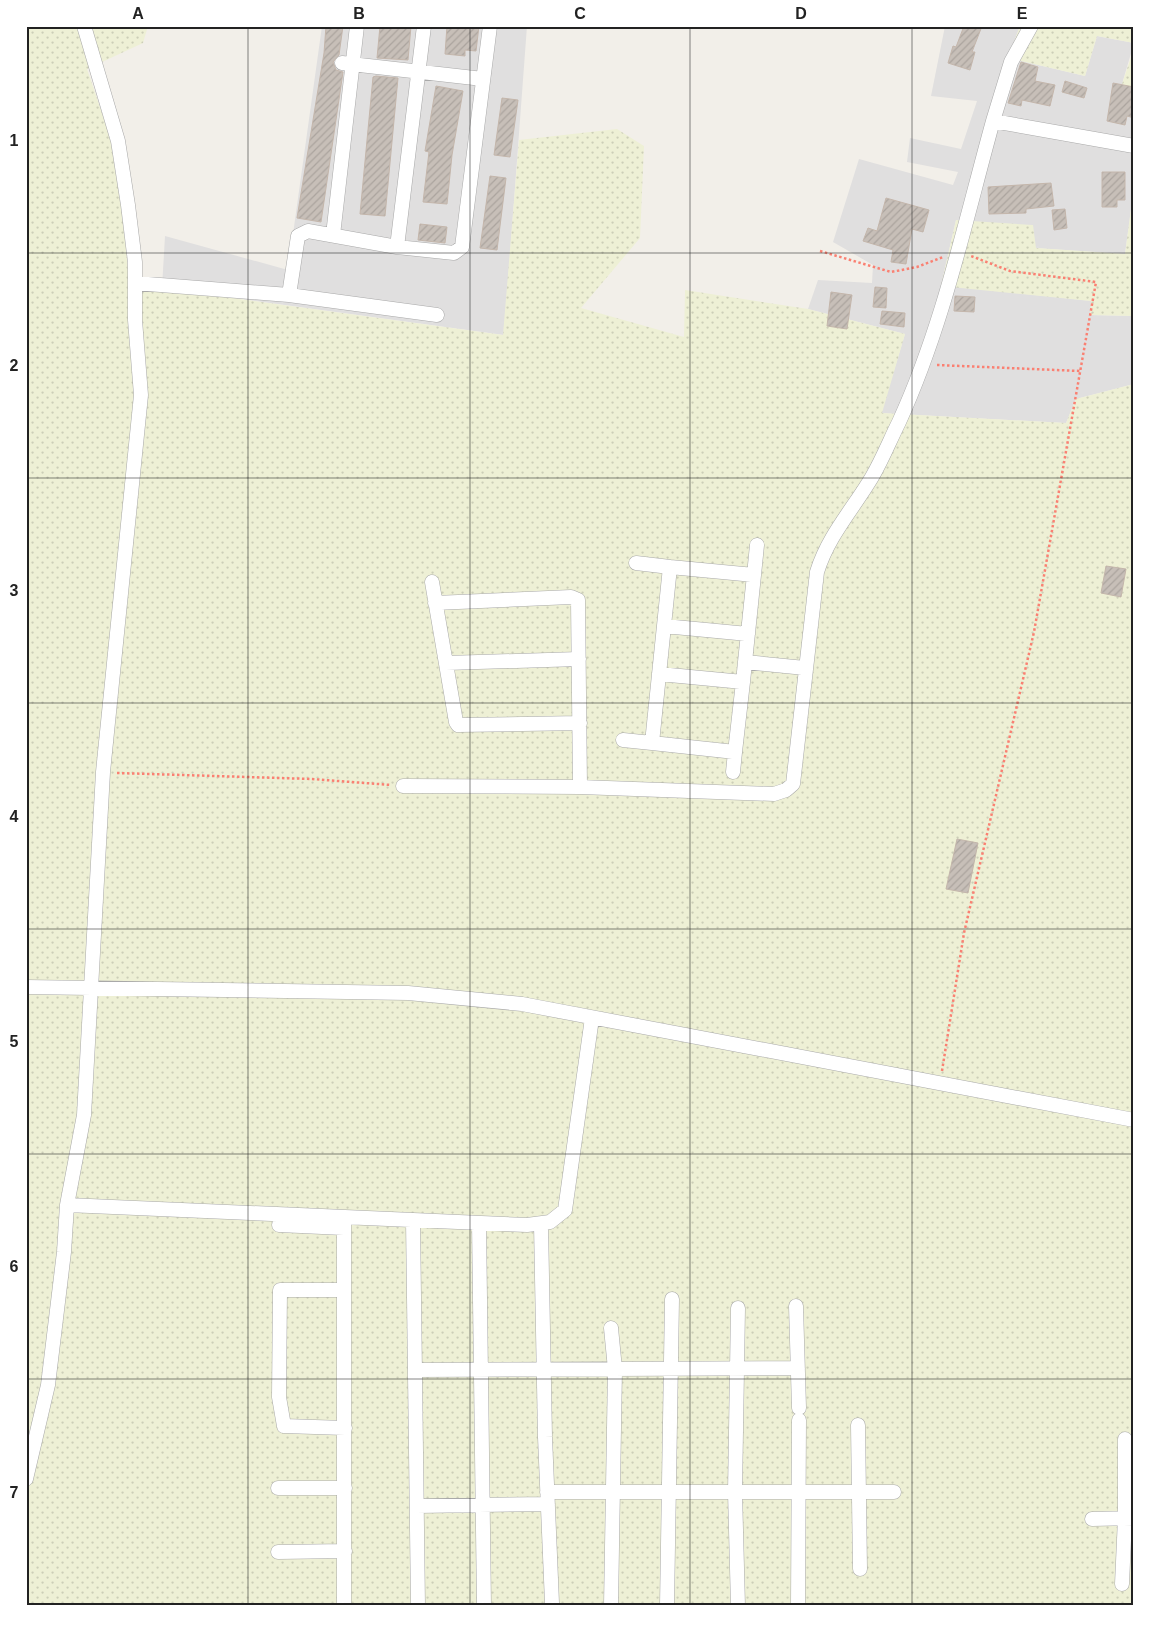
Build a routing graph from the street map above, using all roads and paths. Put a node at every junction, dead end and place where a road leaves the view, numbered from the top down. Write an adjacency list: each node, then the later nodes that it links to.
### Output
1 (84, 26): 15 (street)
2 (357, 26): 6 (street)
3 (424, 26): 7 (street)
4 (490, 26): 8 (street)
5 (1031, 26): 9 (street)
6 (348, 63): 7 (street); 11 (street)
7 (419, 72): 8 (street); 12 (street)
8 (483, 78): 12 (street)
9 (993, 121): 10 (street); 13 (street)
10 (1134, 146)
11 (333, 235): 12 (street); 16 (street)
12 (397, 247)
13 (959, 251): 14 (path); 18 (street); 19 (path)
14 (820, 252)
15 (135, 282): 16 (street); 38 (street)
16 (288, 295): 17 (street)
17 (437, 315)
18 (921, 364): 19 (path); 31 (street)
19 (1080, 371): 45 (path)
20 (757, 545): 23 (street)
21 (636, 563): 22 (street)
22 (670, 567): 23 (street); 26 (street)
23 (754, 575): 27 (street)
24 (432, 582): 25 (street)
25 (435, 603): 28 (street); 30 (street)
26 (664, 626): 27 (street); 32 (street)
27 (748, 634): 29 (street)
28 (579, 659): 30 (street); 34 (street)
29 (745, 662): 31 (street); 33 (street)
30 (446, 663): 34 (street)
31 (805, 668): 41 (street)
32 (659, 674): 33 (street); 36 (street)
33 (743, 682): 37 (street)
34 (580, 723): 41 (street)
35 (623, 740): 36 (street)
36 (652, 743): 37 (street)
37 (735, 752): 39 (street)
38 (103, 772): 40 (path); 43 (street)
39 (733, 772)
40 (403, 786): 41 (street)
41 (580, 787)
42 (26, 987): 43 (street)
43 (90, 989): 44 (street); 47 (street)
44 (592, 1018): 45 (street); 51 (street)
45 (940, 1082): 46 (street)
46 (1134, 1120)
47 (67, 1205): 49 (street); 68 (street)
48 (413, 1220): 49 (street); 50 (street); 62 (street)
49 (344, 1222): 52 (street); 53 (street)
50 (479, 1222): 51 (street); 63 (street)
51 (541, 1224): 64 (street)
52 (279, 1225)
53 (344, 1290): 66 (street); 66 (street)
54 (672, 1299): 61 (street)
55 (796, 1306): 59 (street)
56 (738, 1308): 58 (street)
57 (611, 1328): 60 (street)
58 (737, 1368): 59 (street); 61 (street); 73 (street)
59 (798, 1368): 74 (street)
60 (615, 1369): 61 (street); 64 (street); 71 (street)
61 (671, 1369): 72 (street)
62 (416, 1370): 63 (street); 78 (street)
63 (481, 1370): 64 (street); 79 (street)
64 (544, 1370): 77 (street)
65 (858, 1426): 75 (street)
66 (345, 1428): 70 (street)
67 (1125, 1439): 80 (street)
68 (26, 1479)
69 (278, 1488): 70 (street)
70 (345, 1488): 82 (street)
71 (612, 1492): 72 (street); 77 (street); 90 (street)
72 (668, 1492): 73 (street); 91 (street)
73 (735, 1492): 74 (street); 92 (street)
74 (798, 1492): 75 (street); 93 (street)
75 (858, 1492): 76 (street); 84 (street)
76 (894, 1492)
77 (547, 1498): 79 (street); 86 (street)
78 (417, 1506): 79 (street); 88 (street)
79 (483, 1506): 89 (street)
80 (1130, 1518): 81 (street); 85 (street)
81 (1092, 1519)
82 (345, 1551): 83 (street); 87 (street)
83 (278, 1552)
84 (860, 1569)
85 (1122, 1584)
86 (552, 1603)
87 (344, 1606)
88 (418, 1606)
89 (484, 1606)
90 (611, 1606)
91 (668, 1606)
92 (738, 1606)
93 (798, 1606)

